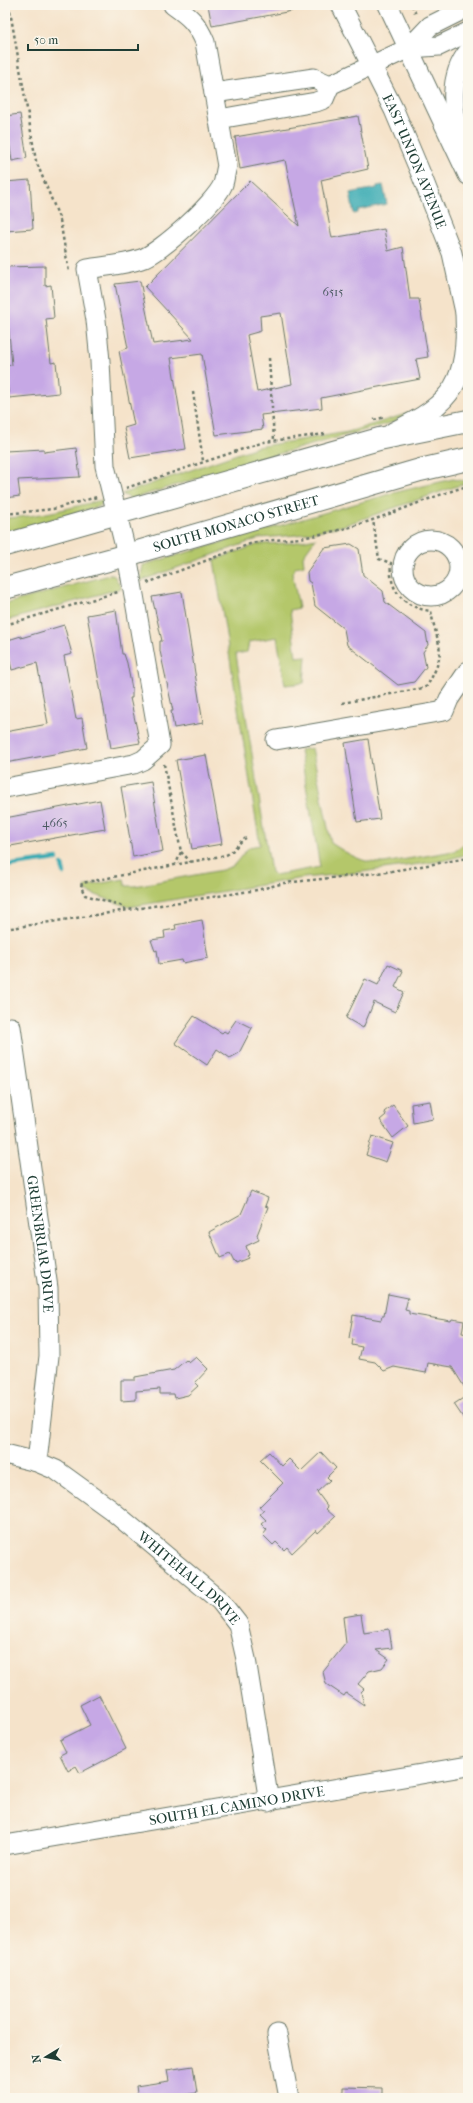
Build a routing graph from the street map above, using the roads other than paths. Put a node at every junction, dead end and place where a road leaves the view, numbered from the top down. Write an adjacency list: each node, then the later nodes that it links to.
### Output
1 (173, 5): 10 (street)
2 (341, 5): 8 (street, EAST UNION AVENUE)
3 (388, 5): 6 (street)
4 (468, 7): 6 (street)
5 (468, 32): 6 (street)
6 (409, 48): 8 (street); 12 (street)
7 (468, 52): 12 (street)
8 (371, 66): 9 (street); 13 (street, EAST UNION AVENUE)
9 (330, 85): 10 (street); 11 (street)
10 (214, 93): 11 (street)
11 (219, 119): 17 (street)
12 (466, 169)
13 (467, 318): 15 (street, EAST UNION AVENUE)
14 (468, 421): 15 (main road)
15 (373, 430): 17 (main road)
16 (468, 459): 19 (main road, SOUTH MONACO STREET)
17 (116, 515): 18 (main road); 19 (street)
18 (5, 546)
19 (127, 555): 20 (main road, SOUTH MONACO STREET); 23 (street)
20 (5, 588)
21 (468, 671): 22 (street)
22 (276, 740)
23 (5, 788)
24 (11, 1027): 26 (street, GREENBRIAR DRIVE)
25 (5, 1454): 26 (street, WHITEHALL DRIVE)
26 (37, 1462): 28 (street, WHITEHALL DRIVE)
27 (468, 1766): 28 (street, SOUTH EL CAMINO DRIVE)
28 (269, 1802): 29 (street, SOUTH EL CAMINO DRIVE)
29 (5, 1846)
30 (277, 2034): 31 (street)
31 (288, 2098)

